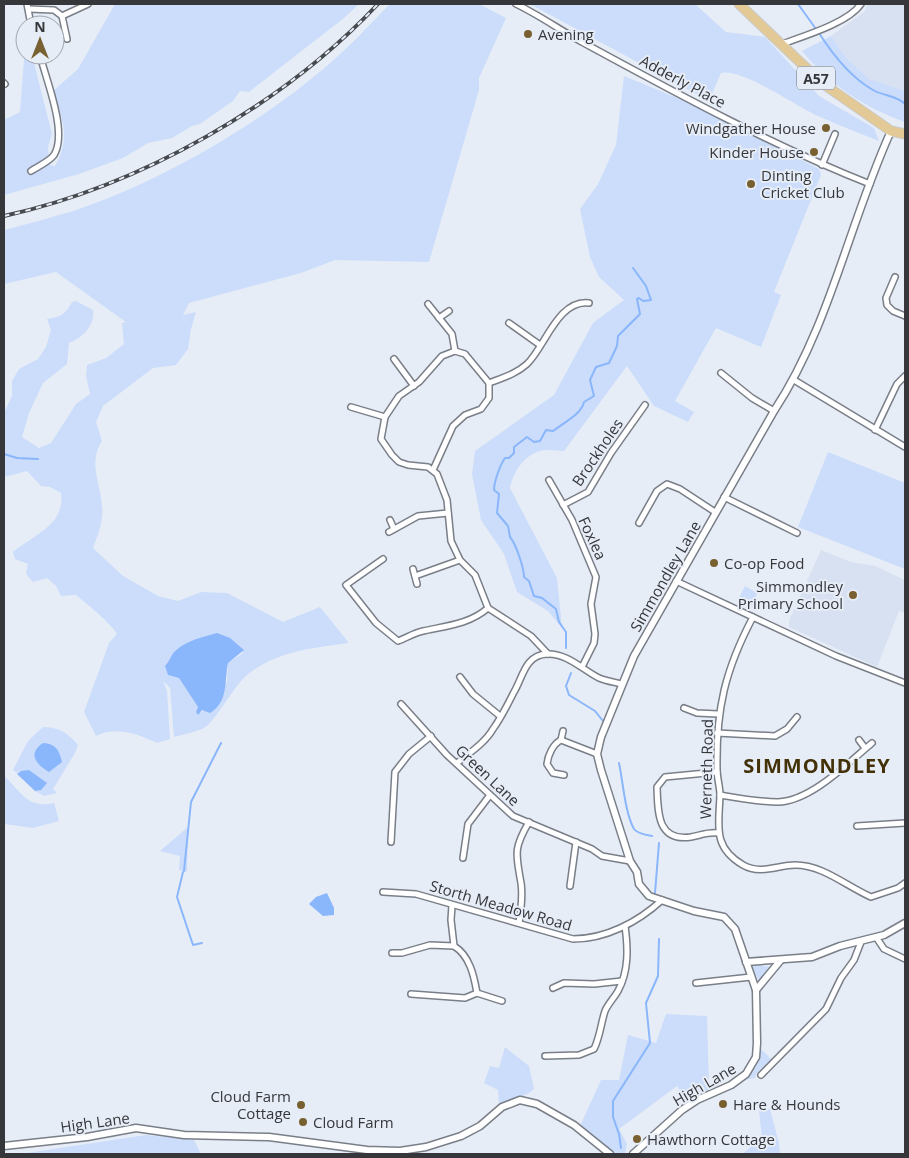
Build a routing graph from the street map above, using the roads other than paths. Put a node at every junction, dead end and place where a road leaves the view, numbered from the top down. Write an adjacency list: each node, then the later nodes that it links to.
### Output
1 (88, 4): 7 (street)
2 (516, 4): 15 (street, Adderly Place)
3 (739, 4): 10 (main road, A57)
4 (861, 4): 10 (street)
5 (28, 6): 6 (street)
6 (61, 15)
7 (64, 15)
8 (65, 30): 9 (street)
9 (67, 39)
10 (782, 44): 12 (main road, A57)
11 (43, 65): 16 (street)
12 (891, 131): 14 (main road, A57); 17 (street, Simmondley Lane)
13 (835, 134): 15 (street)
14 (905, 134)
15 (822, 165): 17 (street, Adderly Place)
16 (31, 171)
17 (870, 184): 30 (street, Simmondley Lane)
18 (895, 277): 22 (street)
19 (589, 303): 25 (street)
20 (428, 304): 23 (street)
21 (449, 311): 23 (street)
22 (905, 316)
23 (439, 318): 26 (street)
24 (509, 323): 25 (street)
25 (540, 345): 31 (street)
26 (455, 351): 31 (street); 32 (street)
27 (394, 359): 32 (street)
28 (721, 373): 35 (street)
29 (905, 375): 37 (street)
30 (794, 380): 35 (street, Simmondley Lane); 37 (street)
31 (489, 383): 39 (street)
32 (414, 386): 36 (street)
33 (645, 405): 42 (street, Brockholes)
34 (351, 408): 36 (street)
35 (774, 411): 41 (street, Simmondley Lane)
36 (385, 417): 39 (street)
37 (875, 430): 38 (street)
38 (905, 447)
39 (433, 470): 44 (street)
40 (549, 480): 42 (street, Foxlea)
41 (724, 497): 43 (street, Simmondley Lane); 47 (street)
42 (564, 504): 57 (street, Foxlea)
43 (716, 512): 46 (street); 52 (street, Simmondley Lane)
44 (448, 513): 45 (street); 49 (street)
45 (390, 520)
46 (638, 524)
47 (797, 533)
48 (383, 559): 54 (street)
49 (460, 560): 51 (street); 54 (street)
50 (413, 569): 51 (street)
51 (415, 576): 53 (street)
52 (676, 581): 55 (street); 60 (street, Simmondley Lane)
53 (417, 584)
54 (488, 608): 56 (street)
55 (753, 617): 59 (street); 63 (street, Werneth Road)
56 (548, 654): 57 (street); 64 (street)
57 (582, 667): 60 (street)
58 (460, 677): 64 (street)
59 (905, 683)
60 (622, 684): 73 (street, Simmondley Lane)
61 (401, 704): 68 (street, Green Lane)
62 (684, 708): 63 (street)
63 (718, 714): 67 (street, Werneth Road)
64 (500, 716): 74 (street)
65 (797, 717): 67 (street)
66 (563, 731): 69 (street)
67 (717, 733): 75 (street, Werneth Road)
68 (431, 736): 74 (street, Green Lane); 83 (street)
69 (561, 740): 73 (street); 76 (street)
70 (859, 740): 72 (street)
71 (872, 742): 72 (street)
72 (865, 748): 78 (street)
73 (597, 754): 86 (street)
74 (457, 763): 77 (street, Green Lane)
75 (717, 772): 78 (street, Werneth Road); 82 (street)
76 (564, 776)
77 (490, 795): 79 (street, Green Lane); 85 (street)
78 (720, 795): 82 (street, Werneth Road)
79 (529, 822): 84 (street, Green Lane); 92 (street)
80 (905, 824): 81 (street)
81 (857, 826)
82 (718, 833): 87 (street, Werneth Road)
83 (391, 842)
84 (576, 842): 86 (street, Green Lane); 88 (street)
85 (463, 858)
86 (630, 861): 90 (street)
87 (905, 883)
88 (570, 886)
89 (383, 892): 91 (street, Storth Meadow Road)
90 (662, 900): 94 (street, Storth Meadow Road); 101 (street)
91 (452, 905): 92 (street, Storth Meadow Road); 97 (street)
92 (519, 923): 94 (street, Storth Meadow Road)
93 (905, 923): 95 (street)
94 (625, 926): 103 (street)
95 (876, 937): 96 (street); 99 (street)
96 (861, 942): 100 (street); 111 (street)
97 (454, 946): 98 (street); 107 (street)
98 (392, 953)
99 (905, 959)
100 (780, 961): 101 (street); 106 (street)
101 (746, 962): 102 (street)
102 (751, 977): 104 (street); 106 (street)
103 (622, 981): 105 (street); 110 (street)
104 (696, 982)
105 (553, 988)
106 (756, 990): 114 (street, High Lane)
107 (477, 993): 108 (street); 109 (street)
108 (411, 994)
109 (502, 1001)
110 (544, 1056)
111 (761, 1075)
112 (4, 1146): 113 (street, High Lane)
113 (610, 1154)
114 (633, 1154)

